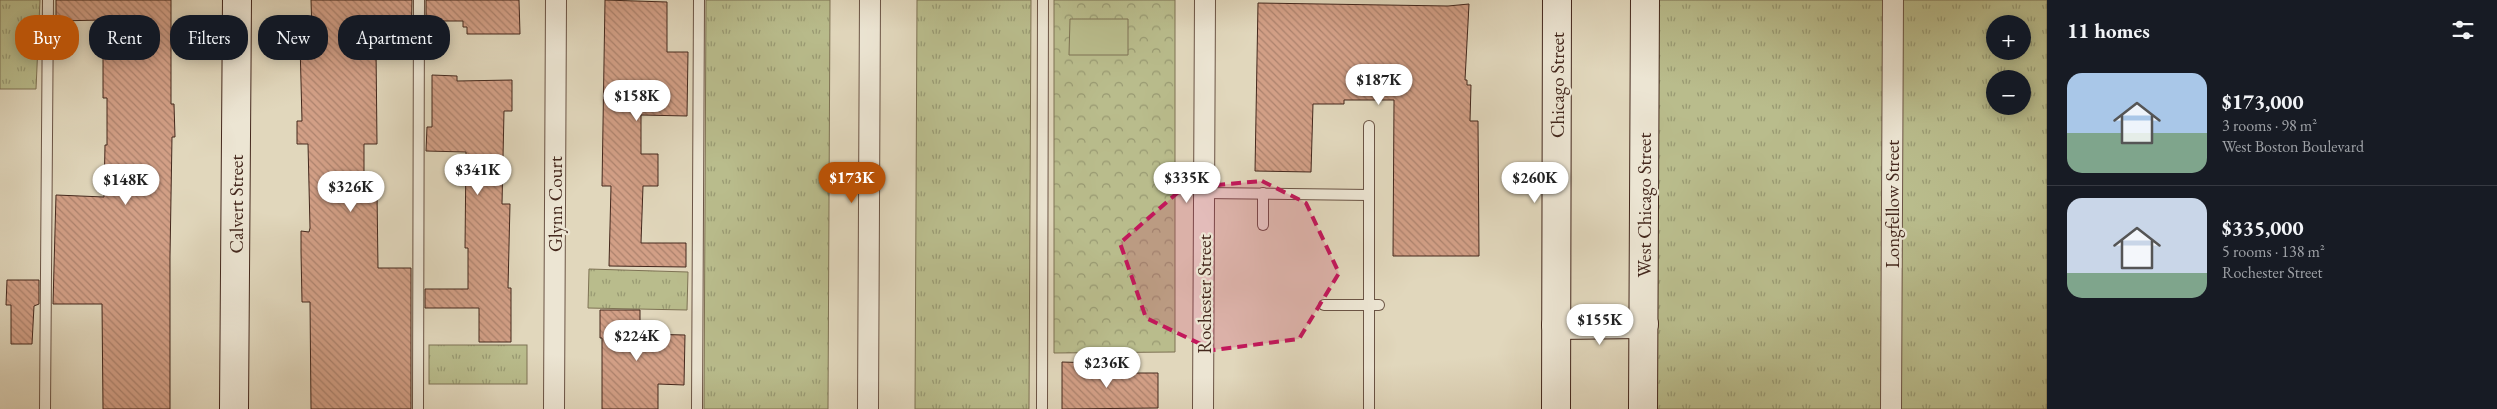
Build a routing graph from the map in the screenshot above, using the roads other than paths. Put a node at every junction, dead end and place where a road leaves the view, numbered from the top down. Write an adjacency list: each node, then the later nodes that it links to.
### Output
1 (48, 0): 21 (lane)
2 (237, 0): 22 (street, Calvert Street)
3 (419, 0): 23 (lane)
4 (556, 0): 24 (street, Glynn Court)
5 (699, 0): 25 (lane)
6 (870, 0): 26 (street)
7 (1043, 0): 27 (lane)
8 (1205, 0): 13 (street, Rochester Street)
9 (1558, 0): 20 (street, Chicago Street)
10 (1645, 0): 19 (street, West Chicago Street)
11 (1893, 0): 32 (street, Longfellow Street)
12 (1369, 126): 15 (lane)
13 (1204, 192): 14 (lane); 28 (street, Rochester Street)
14 (1264, 193): 15 (lane); 16 (lane)
15 (1369, 195): 18 (lane)
16 (1263, 225)
17 (1324, 305): 18 (lane)
18 (1374, 305): 29 (lane)
19 (1644, 324): 20 (street); 31 (street, West Chicago Street)
20 (1556, 325): 30 (street, Chicago Street)
21 (45, 409)
22 (234, 409)
23 (418, 409)
24 (554, 409)
25 (697, 409)
26 (868, 409)
27 (1042, 409)
28 (1203, 409)
29 (1369, 409)
30 (1556, 409)
31 (1643, 409)
32 (1891, 409)

